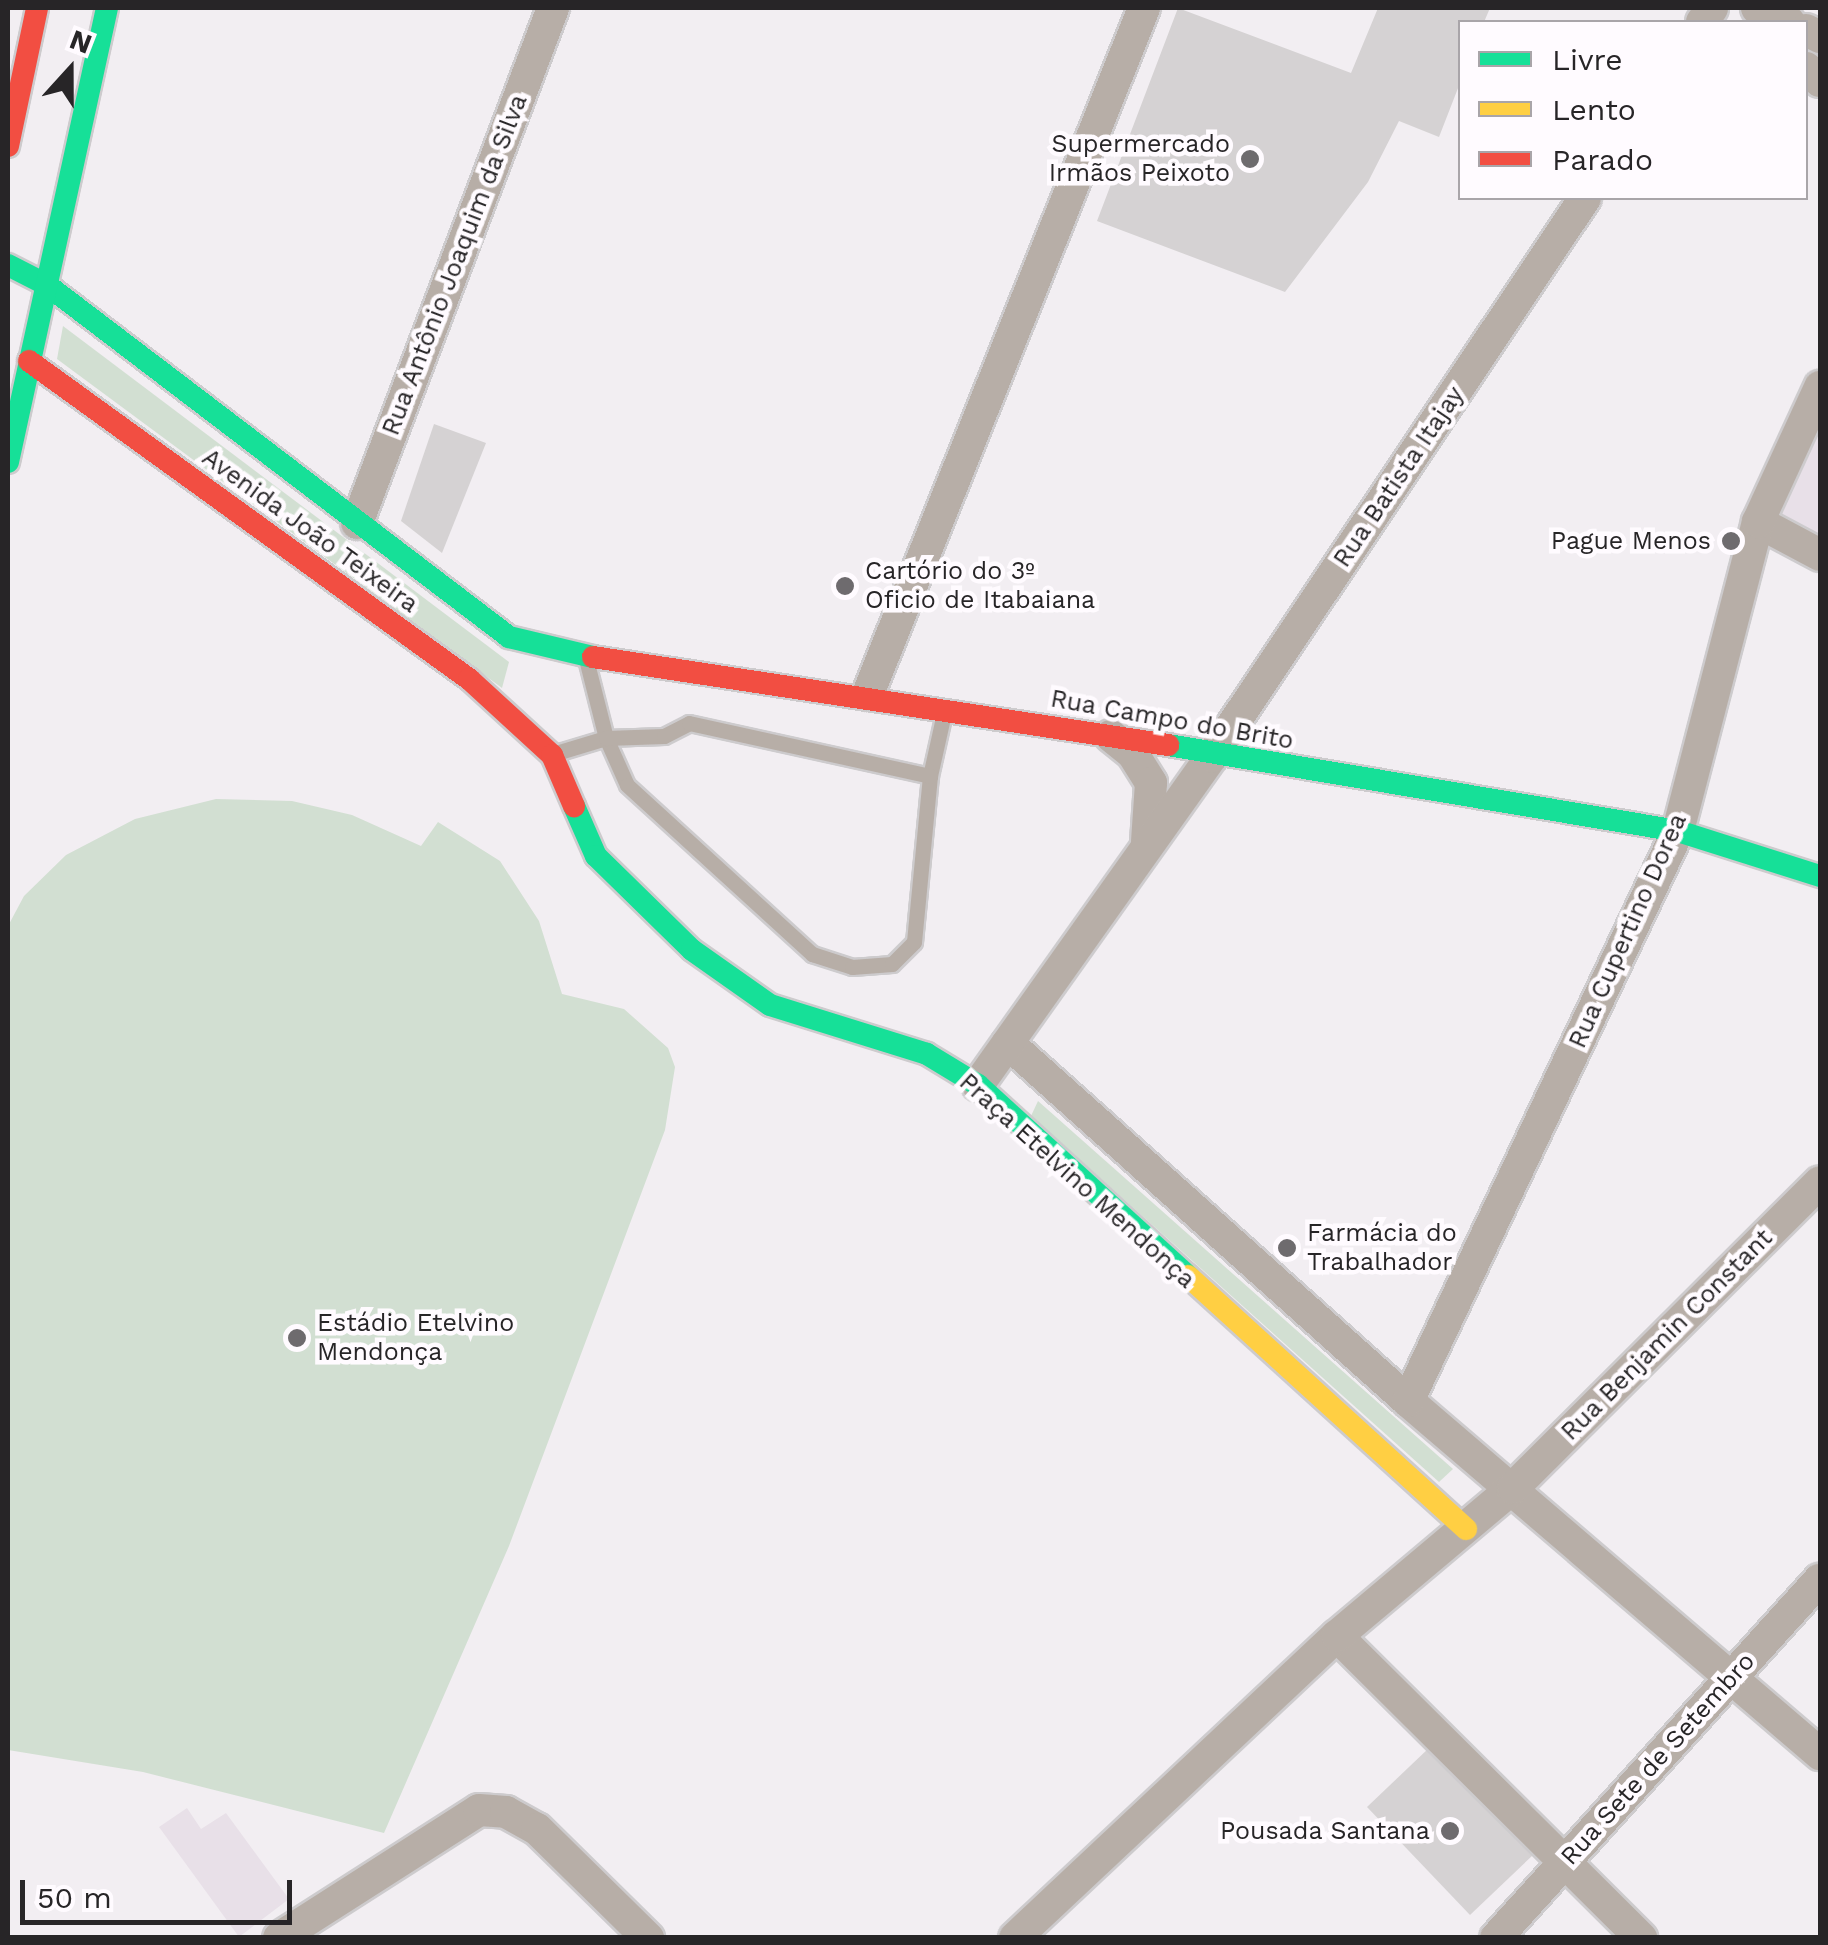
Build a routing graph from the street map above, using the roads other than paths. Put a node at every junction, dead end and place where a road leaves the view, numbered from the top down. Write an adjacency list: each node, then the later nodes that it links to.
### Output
1 (37, 8): 7 (street)
2 (107, 8): 10 (street)
3 (553, 8): 15 (street, Rua Antônio Joaquim da Silva)
4 (1144, 8): 19 (street)
5 (1757, 8): 6 (street)
6 (1785, 20)
7 (8, 146)
8 (1584, 200): 24 (street, Rua Batista Itajay)
9 (8, 265): 10 (street, Avenida João Teixeira)
10 (47, 285): 11 (street); 15 (street, Avenida João Teixeira)
11 (18, 362): 13 (street); 23 (street, Avenida João Teixeira)
12 (1820, 386): 14 (street, Rua Cupertino Dorea)
13 (8, 462)
14 (1758, 522): 16 (street); 26 (street, Rua Cupertino Dorea)
15 (357, 523): 17 (street, Avenida João Teixeira)
16 (1820, 555)
17 (509, 637): 18 (street, Rua Campo do Brito)
18 (586, 656): 19 (street, Rua Campo do Brito); 22 (lane)
19 (868, 694): 20 (street, Rua Campo do Brito)
20 (945, 709): 21 (street, Rua Campo do Brito); 25 (lane)
21 (1112, 736): 24 (street, Rua Campo do Brito); 27 (street)
22 (606, 738): 23 (lane); 25 (lane); 25 (lane)
23 (552, 755): 30 (street, Praça Etelvino Mendonça)
24 (1212, 756): 26 (street, Rua Campo do Brito); 27 (street)
25 (930, 776)
26 (1678, 831): 28 (street, Rua Campo do Brito); 32 (street, Rua Cupertino Dorea)
27 (1146, 846): 29 (street)
28 (1820, 876)
29 (1008, 1043): 30 (street); 32 (street)
30 (978, 1085): 34 (street, Praça Etelvino Mendonça)
31 (1820, 1182): 33 (street, Rua Benjamin Constant)
32 (1408, 1402): 33 (street)
33 (1513, 1488): 34 (street); 37 (street)
34 (1466, 1530): 36 (street)
35 (1820, 1580): 37 (street, Rua Sete de Setembro)
36 (1337, 1636): 39 (street); 42 (street)
37 (1731, 1674): 38 (street); 39 (street, Rua Sete de Setembro)
38 (1820, 1754)
39 (1564, 1864): 43 (street, Rua Sete de Setembro); 44 (street)
40 (278, 1938): 41 (street)
41 (648, 1938)
42 (1015, 1938)
43 (1496, 1938)
44 (1641, 1938)

